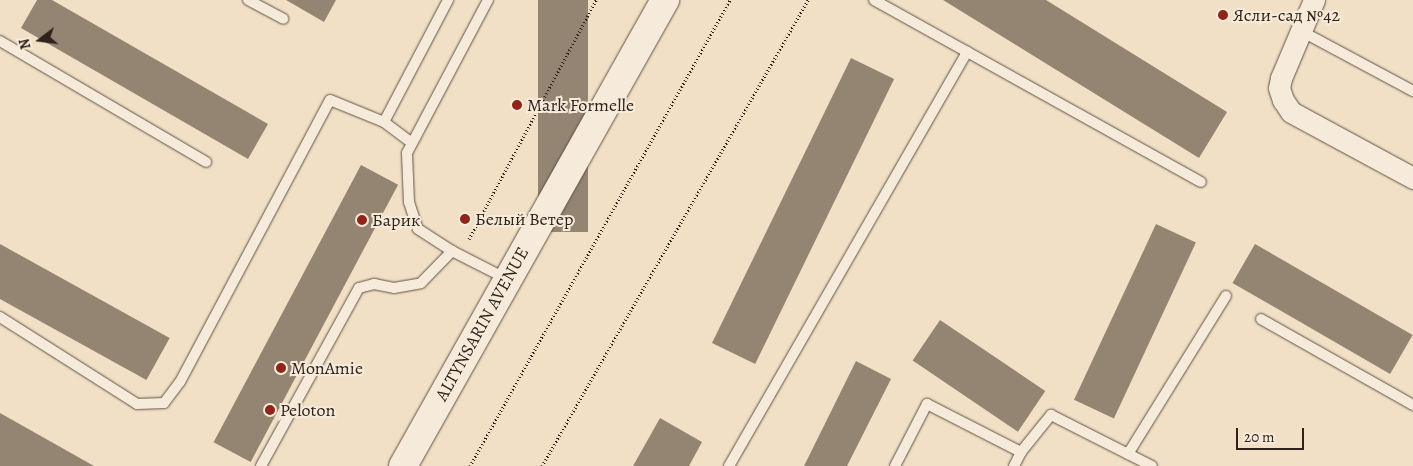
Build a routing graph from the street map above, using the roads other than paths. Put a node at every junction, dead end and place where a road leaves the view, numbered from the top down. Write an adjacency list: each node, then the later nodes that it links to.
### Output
1 (248, 0): 7 (lane)
2 (448, 0): 12 (lane)
3 (488, 0): 13 (lane)
4 (665, 0): 18 (main road, ALTYNSARIN AVENUE)
5 (874, 0): 10 (lane)
6 (1314, 0): 8 (street)
7 (284, 19)
8 (1301, 31): 11 (lane); 15 (street)
9 (0, 41): 14 (lane)
10 (967, 52): 16 (lane); 27 (lane)
11 (1413, 91)
12 (384, 122): 13 (lane); 20 (lane)
13 (412, 143): 17 (lane)
14 (206, 162)
15 (1413, 178)
16 (1201, 182)
17 (452, 252): 18 (lane); 25 (lane)
18 (507, 279): 26 (main road, ALTYNSARIN AVENUE)
19 (1226, 296): 24 (lane)
20 (0, 317)
21 (1262, 319): 22 (lane)
22 (1413, 405)
23 (1021, 452): 24 (lane); 28 (lane); 29 (lane)
24 (1128, 454): 30 (lane)
25 (261, 466)
26 (403, 466)
27 (729, 466)
28 (895, 466)
29 (1014, 466)
30 (1152, 466)

